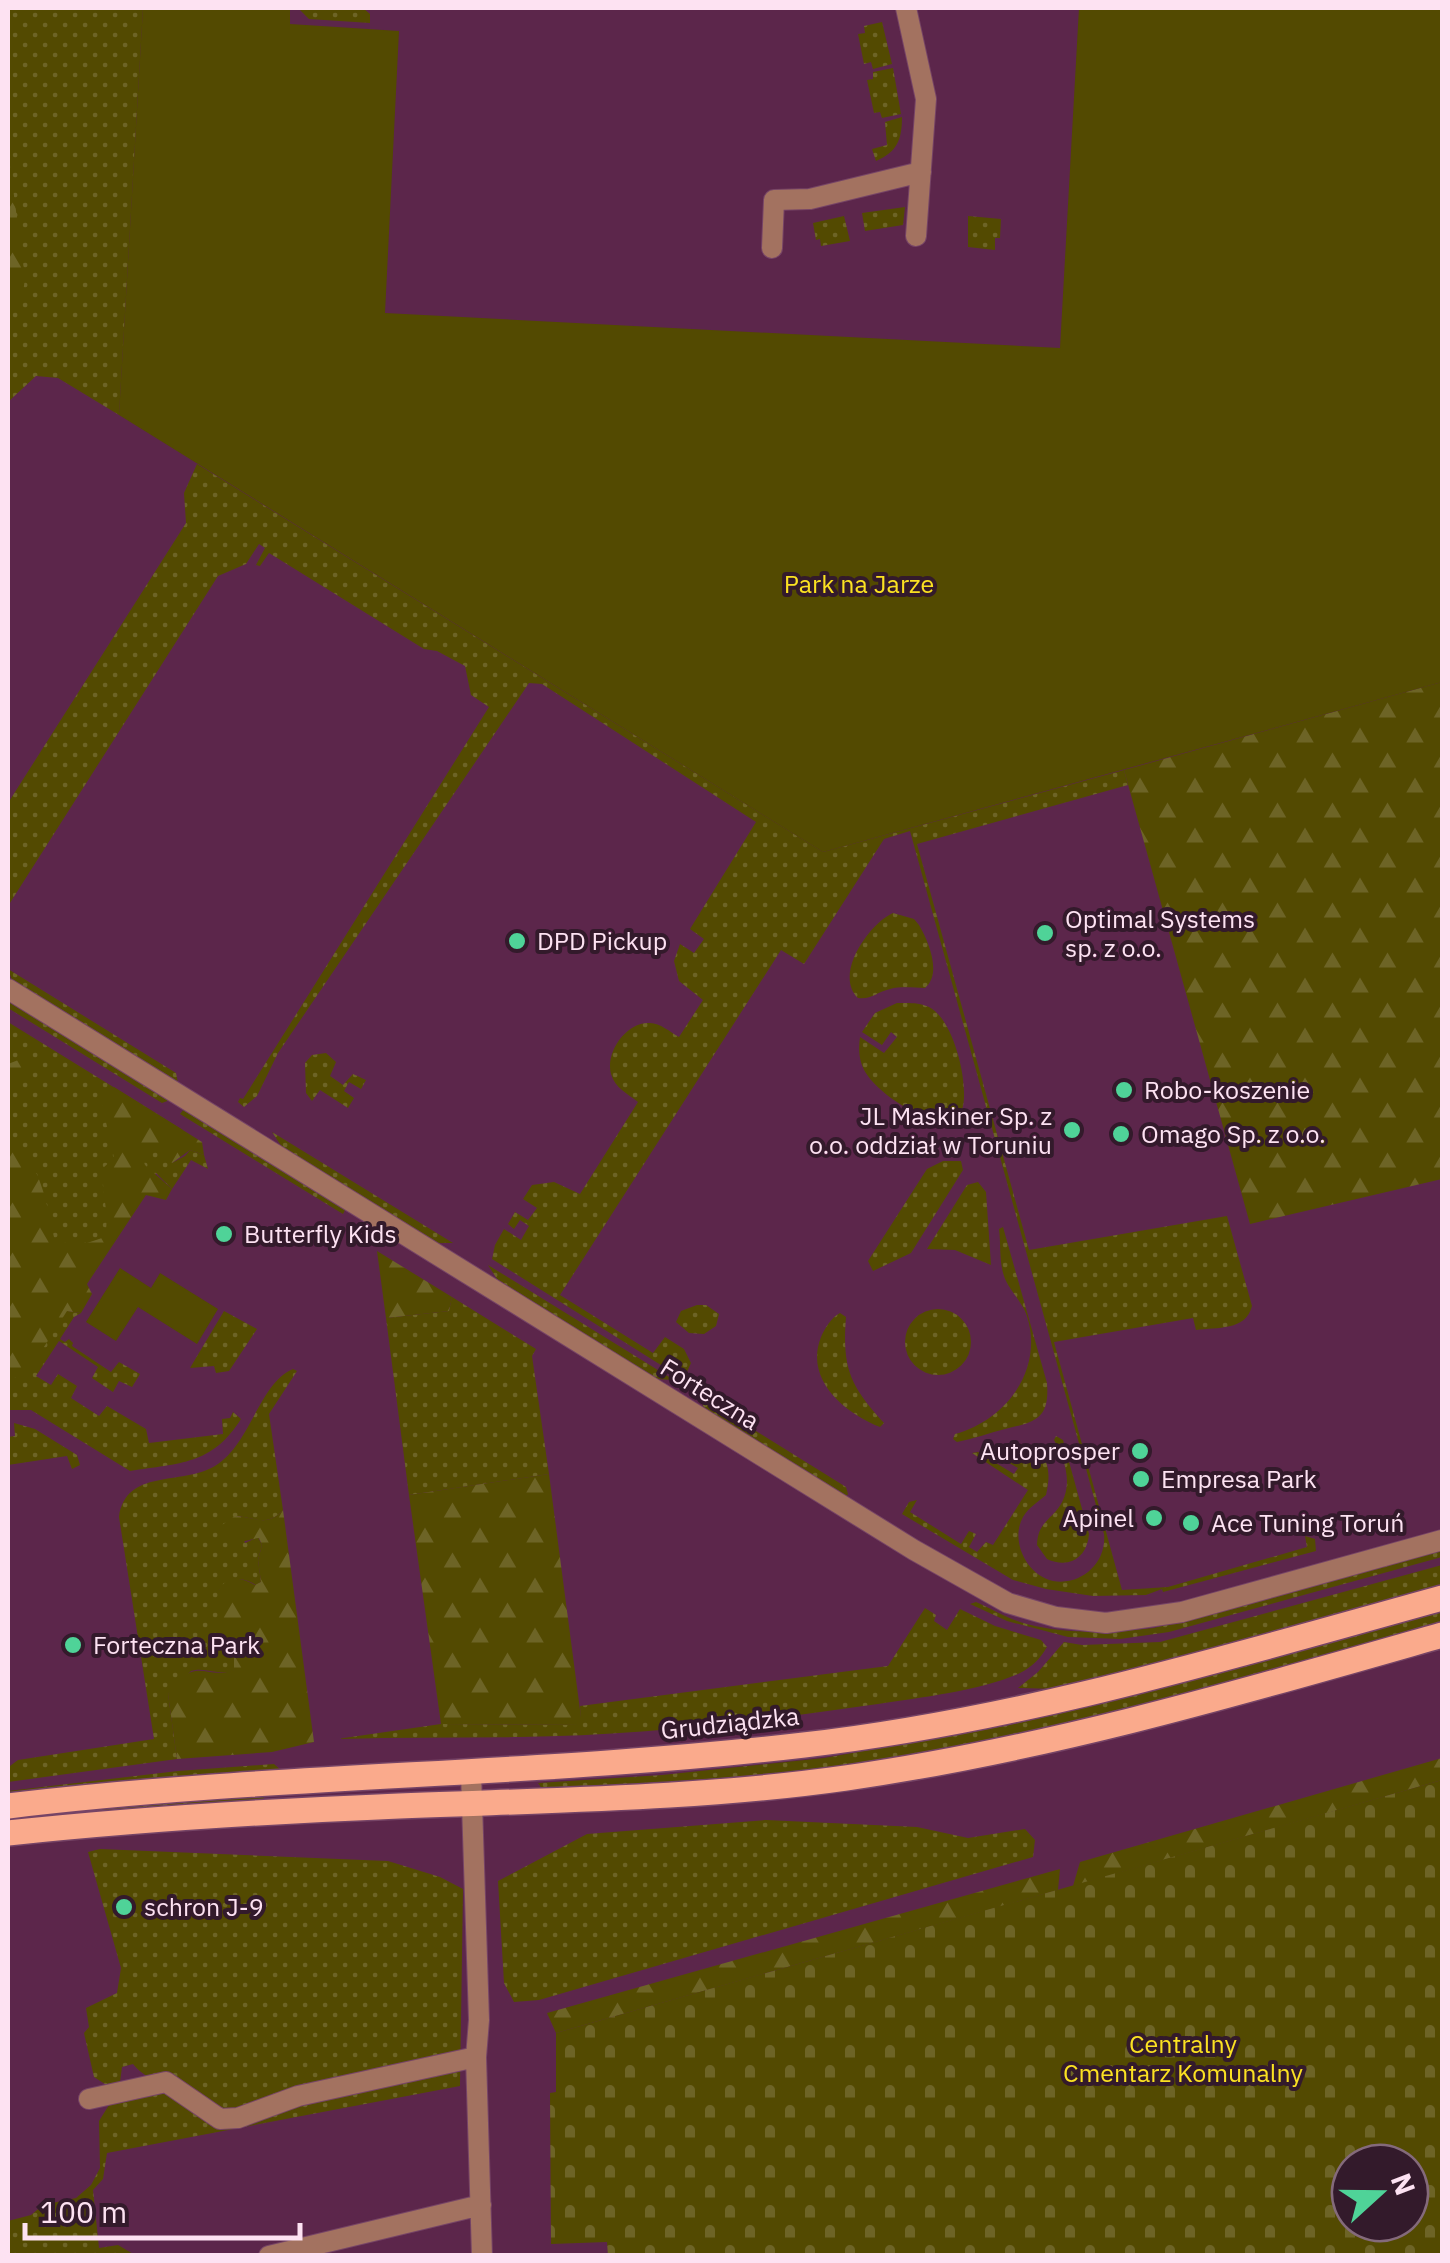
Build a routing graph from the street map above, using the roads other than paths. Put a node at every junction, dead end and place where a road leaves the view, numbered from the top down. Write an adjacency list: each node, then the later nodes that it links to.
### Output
1 (906, 8): 2 (street)
2 (921, 172): 3 (street); 4 (street)
3 (916, 236)
4 (772, 248)
5 (8, 989): 6 (street, Forteczna)
6 (1442, 1540)
7 (1442, 1598): 9 (main road, Grudziądzka)
8 (1442, 1635): 10 (main road)
9 (471, 1772): 10 (street); 11 (main road, Grudziądzka)
10 (472, 1804): 12 (main road); 13 (street)
11 (8, 1806)
12 (8, 1834)
13 (476, 2057): 14 (street); 15 (street)
14 (90, 2098)
15 (481, 2205): 16 (street); 17 (street)
16 (269, 2256)
17 (482, 2256)

